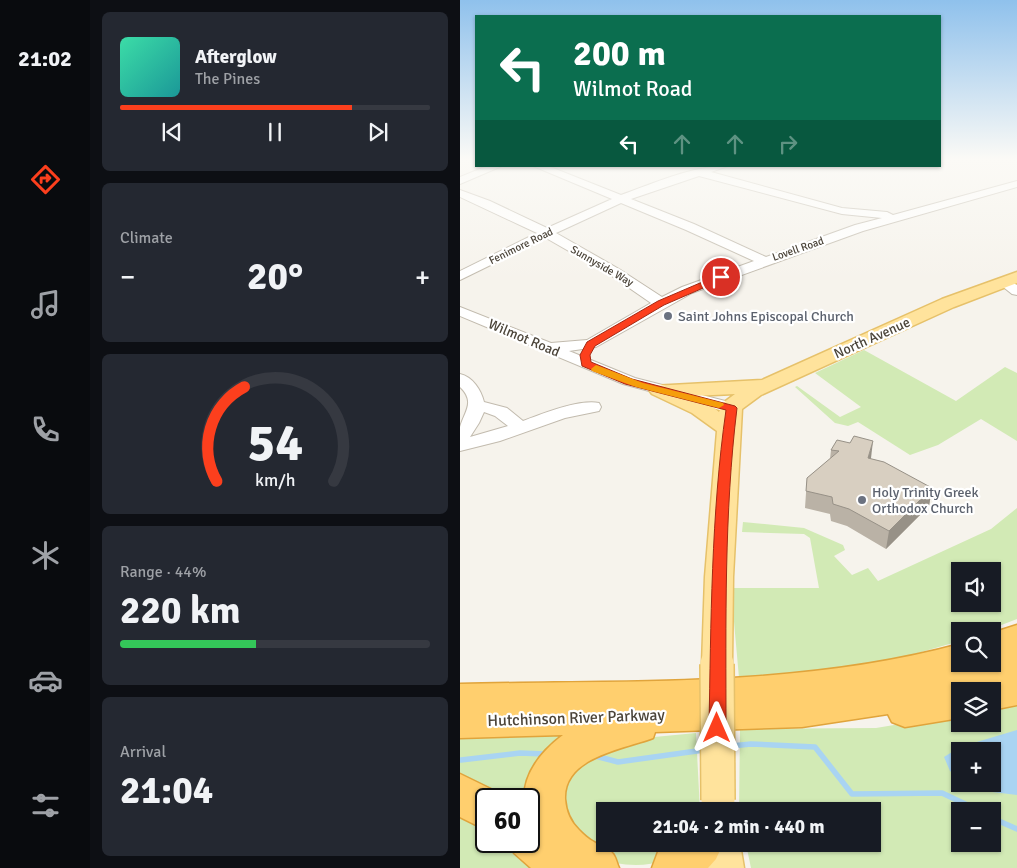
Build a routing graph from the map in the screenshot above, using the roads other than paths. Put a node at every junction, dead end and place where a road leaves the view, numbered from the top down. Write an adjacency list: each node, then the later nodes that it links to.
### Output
1 (472, 199): 8 (street, Sunnyside Way)
2 (622, 199): 8 (street, Fenimore Road); 9 (street)
3 (796, 199): 5 (street)
4 (963, 199): 6 (street, Lovell Road)
5 (842, 211): 6 (street); 7 (street)
6 (901, 215): 7 (street, Lovell Road)
7 (860, 228): 9 (street, Lovell Road)
8 (546, 234): 10 (street, Fenimore Road); 12 (street, Sunnyside Way)
9 (764, 261): 12 (street, Lovell Road)
10 (464, 271)
11 (1013, 283): 18 (main road, North Avenue)
12 (661, 303): 14 (street, Lovell Road)
13 (460, 311): 15 (street, Wilmot Road)
14 (590, 344): 15 (street, Lovell Road); 16 (street)
15 (549, 348): 16 (street, Wilmot Road)
16 (586, 364): 19 (street, Wilmot Road)
17 (460, 379): 20 (street)
18 (770, 384): 19 (main road); 22 (main road, North Avenue)
19 (660, 390): 22 (main road)
20 (477, 405): 23 (street); 24 (street)
21 (593, 407): 23 (street)
22 (730, 418): 39 (main road, bridge)
23 (521, 428): 25 (street)
24 (460, 438)
25 (460, 445)
26 (1017, 639): 27 (highway)
27 (1001, 645)
28 (951, 661): 32 (highway, Hutchinson River Parkway)
29 (1017, 663): 34 (highway, Hutchinson River Parkway)
30 (1017, 689): 31 (highway)
31 (1001, 692)
32 (460, 701)
33 (951, 703): 34 (highway)
34 (792, 711): 35 (highway, Hutchinson River Parkway)
35 (686, 715): 36 (highway, Hutchinson River Parkway); 44 (highway)
36 (460, 721)
37 (460, 794): 38 (highway)
38 (475, 802)
39 (718, 802)
40 (540, 847): 43 (highway)
41 (693, 852): 45 (highway)
42 (723, 852): 46 (main road)
43 (565, 868)
44 (597, 868)
45 (674, 868)
46 (724, 868)

